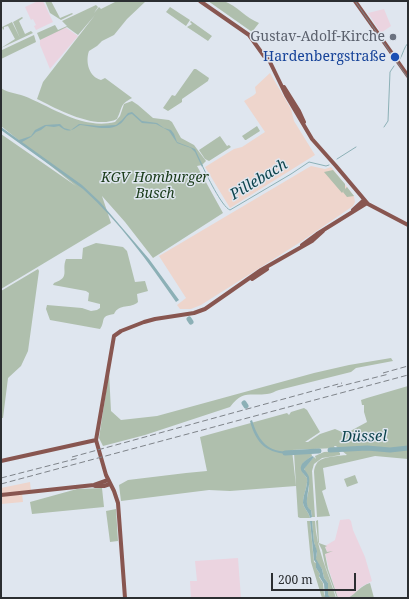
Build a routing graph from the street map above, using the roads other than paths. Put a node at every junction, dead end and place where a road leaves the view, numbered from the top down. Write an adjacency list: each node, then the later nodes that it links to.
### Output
1 (200, 1): 4 (street)
2 (356, 1): 3 (street)
3 (408, 76)
4 (281, 83): 5 (street); 6 (street)
5 (287, 90): 6 (street); 7 (street)
6 (296, 112): 7 (street); 8 (street)
7 (304, 123): 8 (street)
8 (322, 151): 9 (street)
9 (365, 201): 10 (street); 11 (street)
10 (408, 225)
11 (96, 440): 12 (street); 13 (street)
12 (1, 461)
13 (109, 482): 14 (street); 15 (street)
14 (1, 495)
15 (125, 598)

